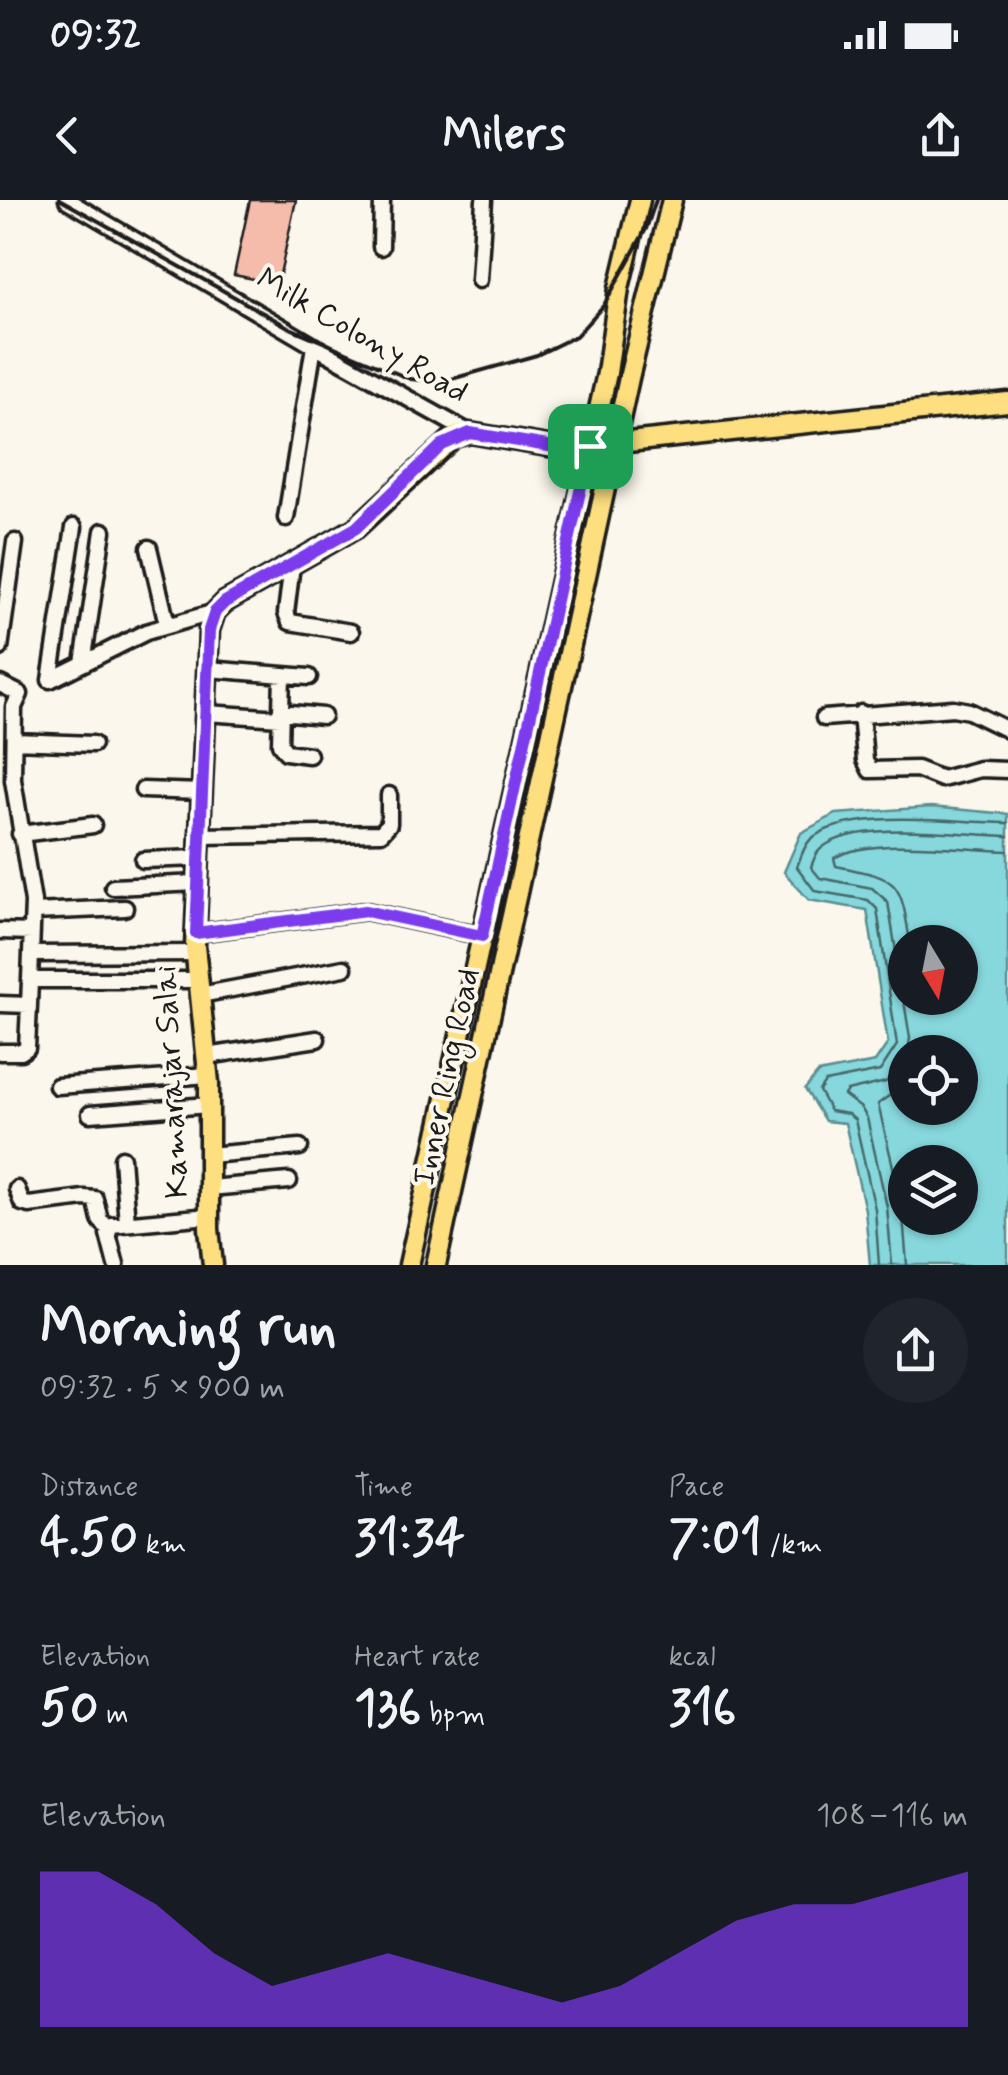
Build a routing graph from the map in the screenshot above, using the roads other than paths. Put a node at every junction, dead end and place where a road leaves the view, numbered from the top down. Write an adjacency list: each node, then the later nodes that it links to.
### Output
1 (67, 200): 8 (street, Milk Colony Road)
2 (382, 200): 6 (street)
3 (484, 200): 7 (street)
4 (640, 200): 12 (main road, Inner Ring Road)
5 (672, 200): 11 (main road, Inner Ring Road)
6 (381, 247)
7 (479, 280)
8 (314, 346): 10 (street, Milk Colony Road); 13 (street)
9 (1008, 402): 11 (main road, Milk Colony Road)
10 (470, 433): 12 (main road, Milk Colony Road); 18 (main road)
11 (615, 441): 12 (main road, Milk Colony Road); 80 (main road, Inner Ring Road)
12 (590, 446): 54 (main road, Inner Ring Road)
13 (286, 518)
14 (74, 527): 23 (street)
15 (102, 531): 23 (street)
16 (15, 542): 22 (street)
17 (150, 548): 20 (street)
18 (292, 564): 19 (main road); 21 (street)
19 (215, 612): 20 (street); 24 (main road, Kamarajar Salai)
20 (167, 624): 23 (street)
21 (351, 632)
22 (0, 648)
23 (84, 664)
24 (208, 668): 25 (street); 28 (main road, Kamarajar Salai)
25 (282, 675): 26 (street); 30 (street)
26 (309, 677)
27 (0, 684): 35 (street)
28 (206, 713): 30 (street); 39 (main road, Kamarajar Salai)
29 (862, 713): 32 (street); 33 (street); 37 (street)
30 (280, 715): 31 (street); 36 (street)
31 (323, 716)
32 (824, 718)
33 (1008, 730)
34 (93, 744): 35 (street)
35 (9, 749): 43 (street)
36 (309, 755)
37 (1008, 770)
38 (143, 790): 39 (street)
39 (202, 792): 44 (main road, Kamarajar Salai)
40 (389, 795): 44 (street)
41 (0, 819): 43 (street)
42 (93, 825): 43 (street)
43 (19, 827): 50 (street)
44 (200, 836): 45 (main road, Kamarajar Salai)
45 (199, 858): 46 (street); 47 (main road, Kamarajar Salai)
46 (144, 860)
47 (198, 883): 48 (street); 53 (main road, Kamarajar Salai)
48 (114, 887)
49 (124, 908): 50 (street)
50 (33, 912): 52 (street)
51 (0, 931): 52 (street)
52 (32, 932): 56 (street)
53 (196, 933): 54 (street); 55 (main road, Kamarajar Salai)
54 (482, 936): 79 (main road, Inner Ring Road)
55 (196, 952): 56 (street); 59 (main road, Kamarajar Salai)
56 (32, 954): 58 (street)
57 (344, 968): 59 (street)
58 (30, 980): 59 (street); 61 (street)
59 (200, 988): 64 (main road, Kamarajar Salai)
60 (0, 1004): 61 (street)
61 (29, 1005): 63 (street)
62 (316, 1040): 64 (street)
63 (0, 1052)
64 (208, 1065): 65 (street); 66 (main road, Kamarajar Salai)
65 (56, 1086)
66 (210, 1104): 67 (street); 69 (main road, Kamarajar Salai)
67 (90, 1114)
68 (300, 1147): 69 (street)
69 (209, 1155): 72 (main road, Kamarajar Salai)
70 (122, 1158): 75 (street)
71 (289, 1181): 72 (street)
72 (209, 1188): 74 (main road, Kamarajar Salai)
73 (17, 1189): 76 (street)
74 (209, 1216): 75 (street); 78 (main road, Kamarajar Salai)
75 (127, 1222): 76 (street)
76 (108, 1228): 77 (street)
77 (116, 1265)
78 (213, 1265)
79 (409, 1265)
80 (436, 1265)

